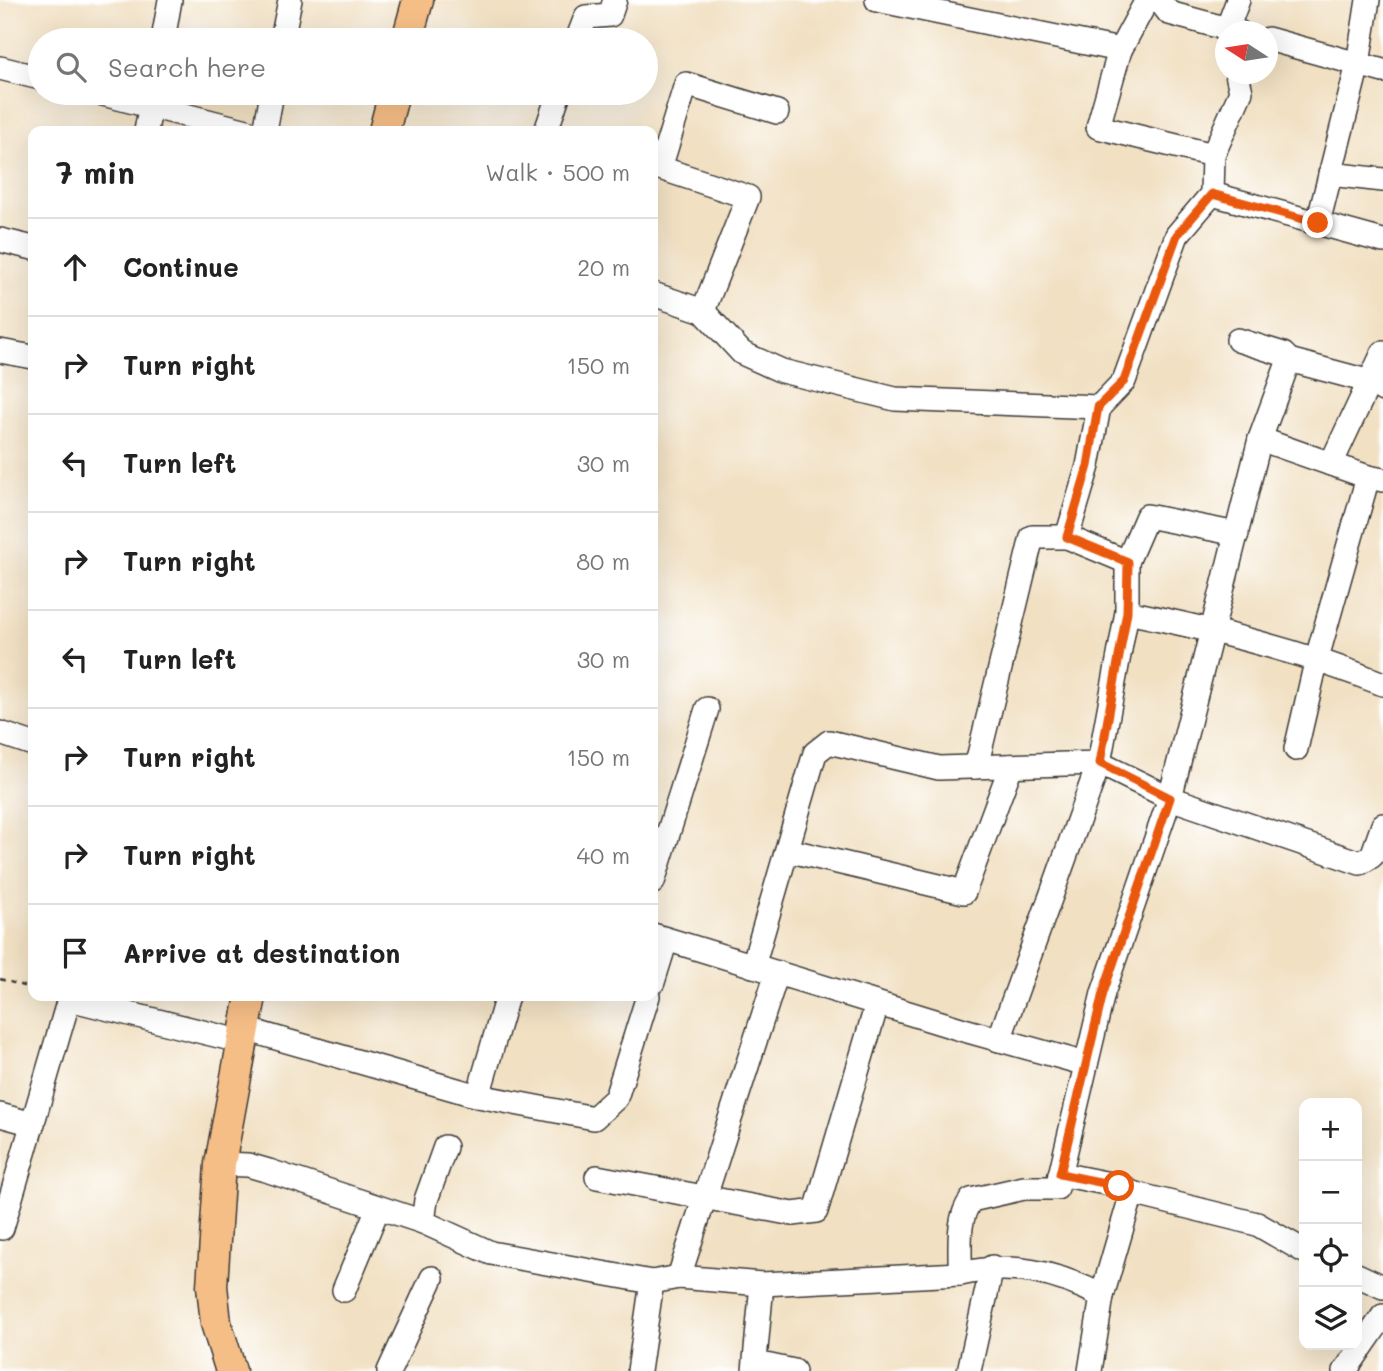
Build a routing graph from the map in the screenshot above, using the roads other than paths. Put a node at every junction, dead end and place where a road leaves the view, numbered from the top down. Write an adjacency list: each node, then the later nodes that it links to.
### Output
1 (170, 0): 13 (street)
2 (290, 0): 14 (street)
3 (402, 0): 15 (main road)
4 (418, 0): 16 (main road)
5 (615, 0): 17 (street)
6 (877, 0): 19 (street)
7 (1147, 0): 19 (street)
8 (1160, 0): 12 (street)
9 (1238, 0): 11 (street)
10 (1368, 0): 20 (street)
11 (1232, 21)
12 (1215, 26)
13 (165, 28)
14 (284, 28)
15 (395, 28)
16 (410, 28)
17 (582, 28)
18 (1278, 42): 20 (street)
19 (1120, 50): 38 (street)
20 (1358, 64): 22 (street); 39 (street)
21 (0, 68): 23 (street)
22 (1383, 71)
23 (28, 75)
24 (1239, 84): 38 (street)
25 (150, 105): 32 (street)
26 (169, 105): 33 (street)
27 (270, 105): 34 (street)
28 (376, 105): 35 (main road)
29 (391, 105): 36 (main road)
30 (555, 105): 37 (street)
31 (777, 112): 47 (street)
32 (147, 126)
33 (232, 126)
34 (266, 126)
35 (370, 126)
36 (385, 126)
37 (548, 126)
38 (1213, 155): 41 (street)
39 (1330, 174): 40 (street); 42 (street)
40 (1383, 180)
41 (1212, 194): 42 (street); 54 (street)
42 (1318, 223): 44 (street)
43 (0, 240): 45 (street)
44 (1383, 241)
45 (28, 247)
46 (658, 296): 47 (street)
47 (703, 312): 54 (street)
48 (1238, 340): 52 (street)
49 (0, 351): 51 (street)
50 (1383, 353): 53 (street)
51 (28, 356)
52 (1289, 360): 53 (street); 55 (street)
53 (1377, 386): 56 (street)
54 (1098, 407): 59 (street)
55 (1260, 439): 56 (street); 58 (street)
56 (1331, 464): 57 (street)
57 (1375, 478): 63 (street)
58 (1237, 534): 60 (street); 62 (street)
59 (1067, 537): 60 (street); 71 (street)
60 (1128, 562): 61 (street)
61 (1127, 612): 62 (street); 69 (street)
62 (1214, 630): 63 (street); 72 (street)
63 (1317, 658): 64 (street); 68 (street)
64 (1383, 684)
65 (707, 709): 75 (street)
66 (0, 733): 67 (street)
67 (28, 742)
68 (1296, 749)
69 (1100, 763): 70 (street); 72 (street); 87 (street)
70 (1011, 766): 71 (street); 74 (street)
71 (976, 767): 74 (street)
72 (1170, 798): 73 (street); 88 (street)
73 (1383, 825)
74 (787, 849): 77 (street)
75 (658, 866)
76 (660, 937): 77 (street)
77 (753, 966): 78 (street)
78 (776, 973): 85 (street); 97 (street)
79 (68, 1001): 91 (street)
80 (79, 1001): 86 (street)
81 (238, 1001): 86 (main road)
82 (249, 1001): 86 (main road)
83 (506, 1001): 89 (street)
84 (646, 1001): 89 (street)
85 (877, 1004): 87 (street); 97 (street)
86 (238, 1034): 89 (street); 93 (main road); 114 (main road)
87 (999, 1040): 88 (street)
88 (1086, 1064): 94 (street)
89 (478, 1096)
90 (0, 1115): 91 (street)
91 (33, 1124): 100 (street)
92 (445, 1147): 99 (street)
93 (220, 1164): 98 (street); 115 (main road)
94 (1060, 1174): 96 (street); 103 (street)
95 (597, 1177): 97 (street)
96 (1132, 1193): 101 (street); 111 (street)
97 (706, 1197): 104 (street)
98 (378, 1208): 99 (street); 110 (street)
99 (423, 1223): 107 (street)
100 (1, 1229)
101 (1299, 1248)
102 (992, 1267): 103 (street); 111 (street); 119 (street)
103 (960, 1274): 108 (street)
104 (679, 1277): 107 (street); 108 (street)
105 (1362, 1277): 109 (street)
106 (432, 1278): 116 (street)
107 (652, 1282): 117 (street)
108 (762, 1284): 113 (street)
109 (1383, 1287)
110 (344, 1290)
111 (1102, 1296): 120 (street)
112 (1383, 1316): 121 (street)
113 (755, 1367): 118 (street)
114 (214, 1371)
115 (231, 1371)
116 (389, 1371)
117 (639, 1371)
118 (794, 1371)
119 (969, 1371)
120 (1090, 1371)
121 (1345, 1371)

